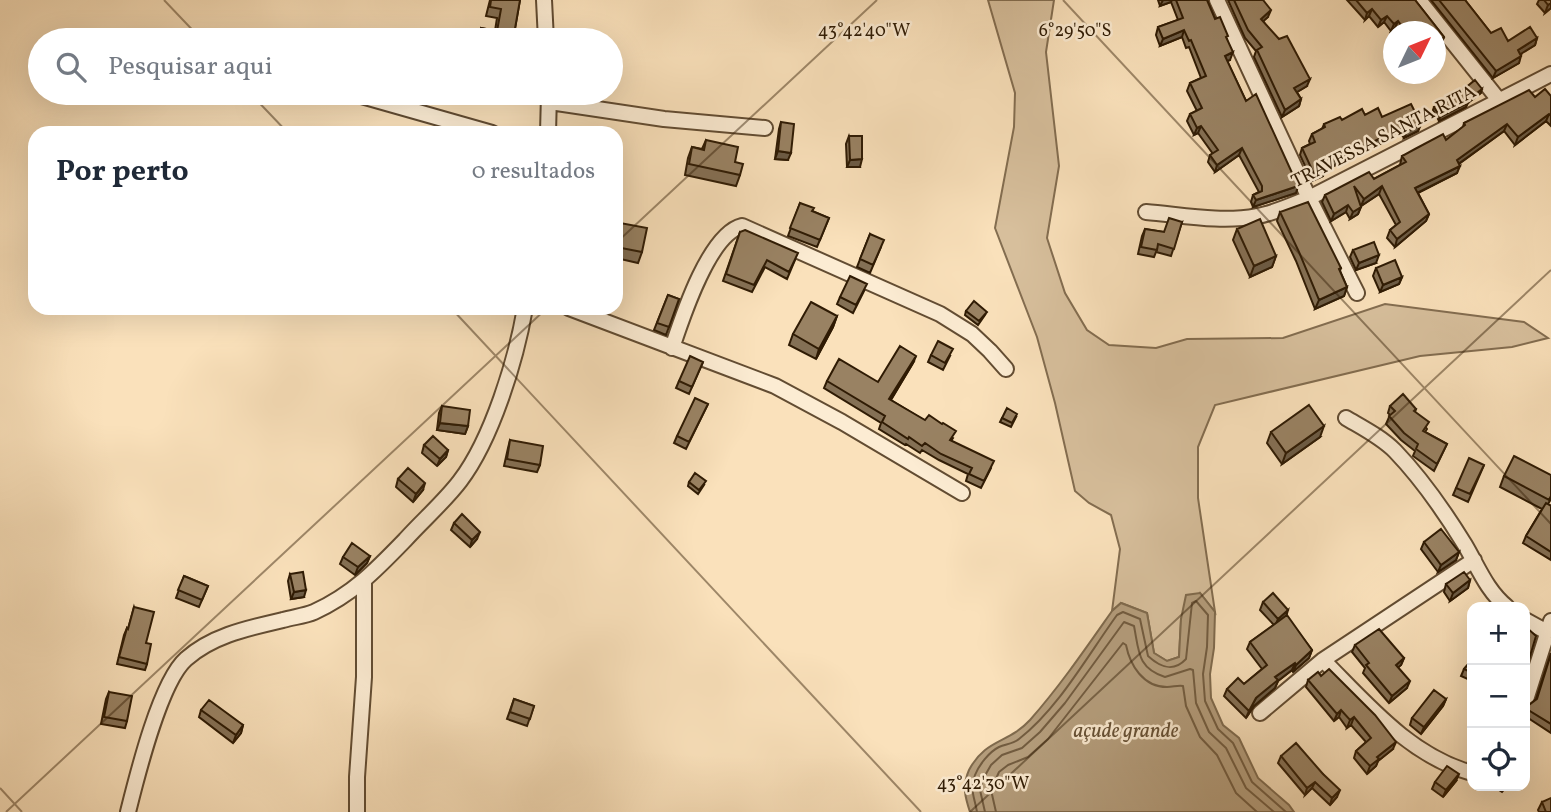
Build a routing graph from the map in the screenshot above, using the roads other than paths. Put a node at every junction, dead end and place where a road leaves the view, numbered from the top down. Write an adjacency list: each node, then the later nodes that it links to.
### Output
1 (544, 0): 4 (street)
2 (1217, 0): 13 (street)
3 (1419, 0): 6 (street)
4 (545, 28)
5 (1551, 74): 6 (street, TRAVESSA SANTA RITA)
6 (1498, 99): 13 (street, TRAVESSA SANTA RITA)
7 (393, 105): 10 (street)
8 (549, 105): 11 (street)
9 (591, 105): 12 (street)
10 (467, 126)
11 (548, 126)
12 (765, 128)
13 (1309, 198): 14 (street, TRAVESSA SANTA RITA); 15 (street)
14 (1146, 212)
15 (1357, 293)
16 (522, 315): 23 (street)
17 (587, 315): 18 (street)
18 (672, 348): 19 (street); 21 (street)
19 (1006, 369)
20 (1346, 418): 22 (street)
21 (962, 494)
22 (1474, 559): 24 (street); 27 (street)
23 (364, 582): 31 (street); 32 (street)
24 (1502, 602)
25 (1530, 621): 26 (street)
26 (1549, 626): 28 (street)
27 (1323, 660): 29 (street); 30 (street)
28 (1530, 687)
29 (1260, 713)
30 (1467, 771)
31 (128, 812)
32 (357, 812)

